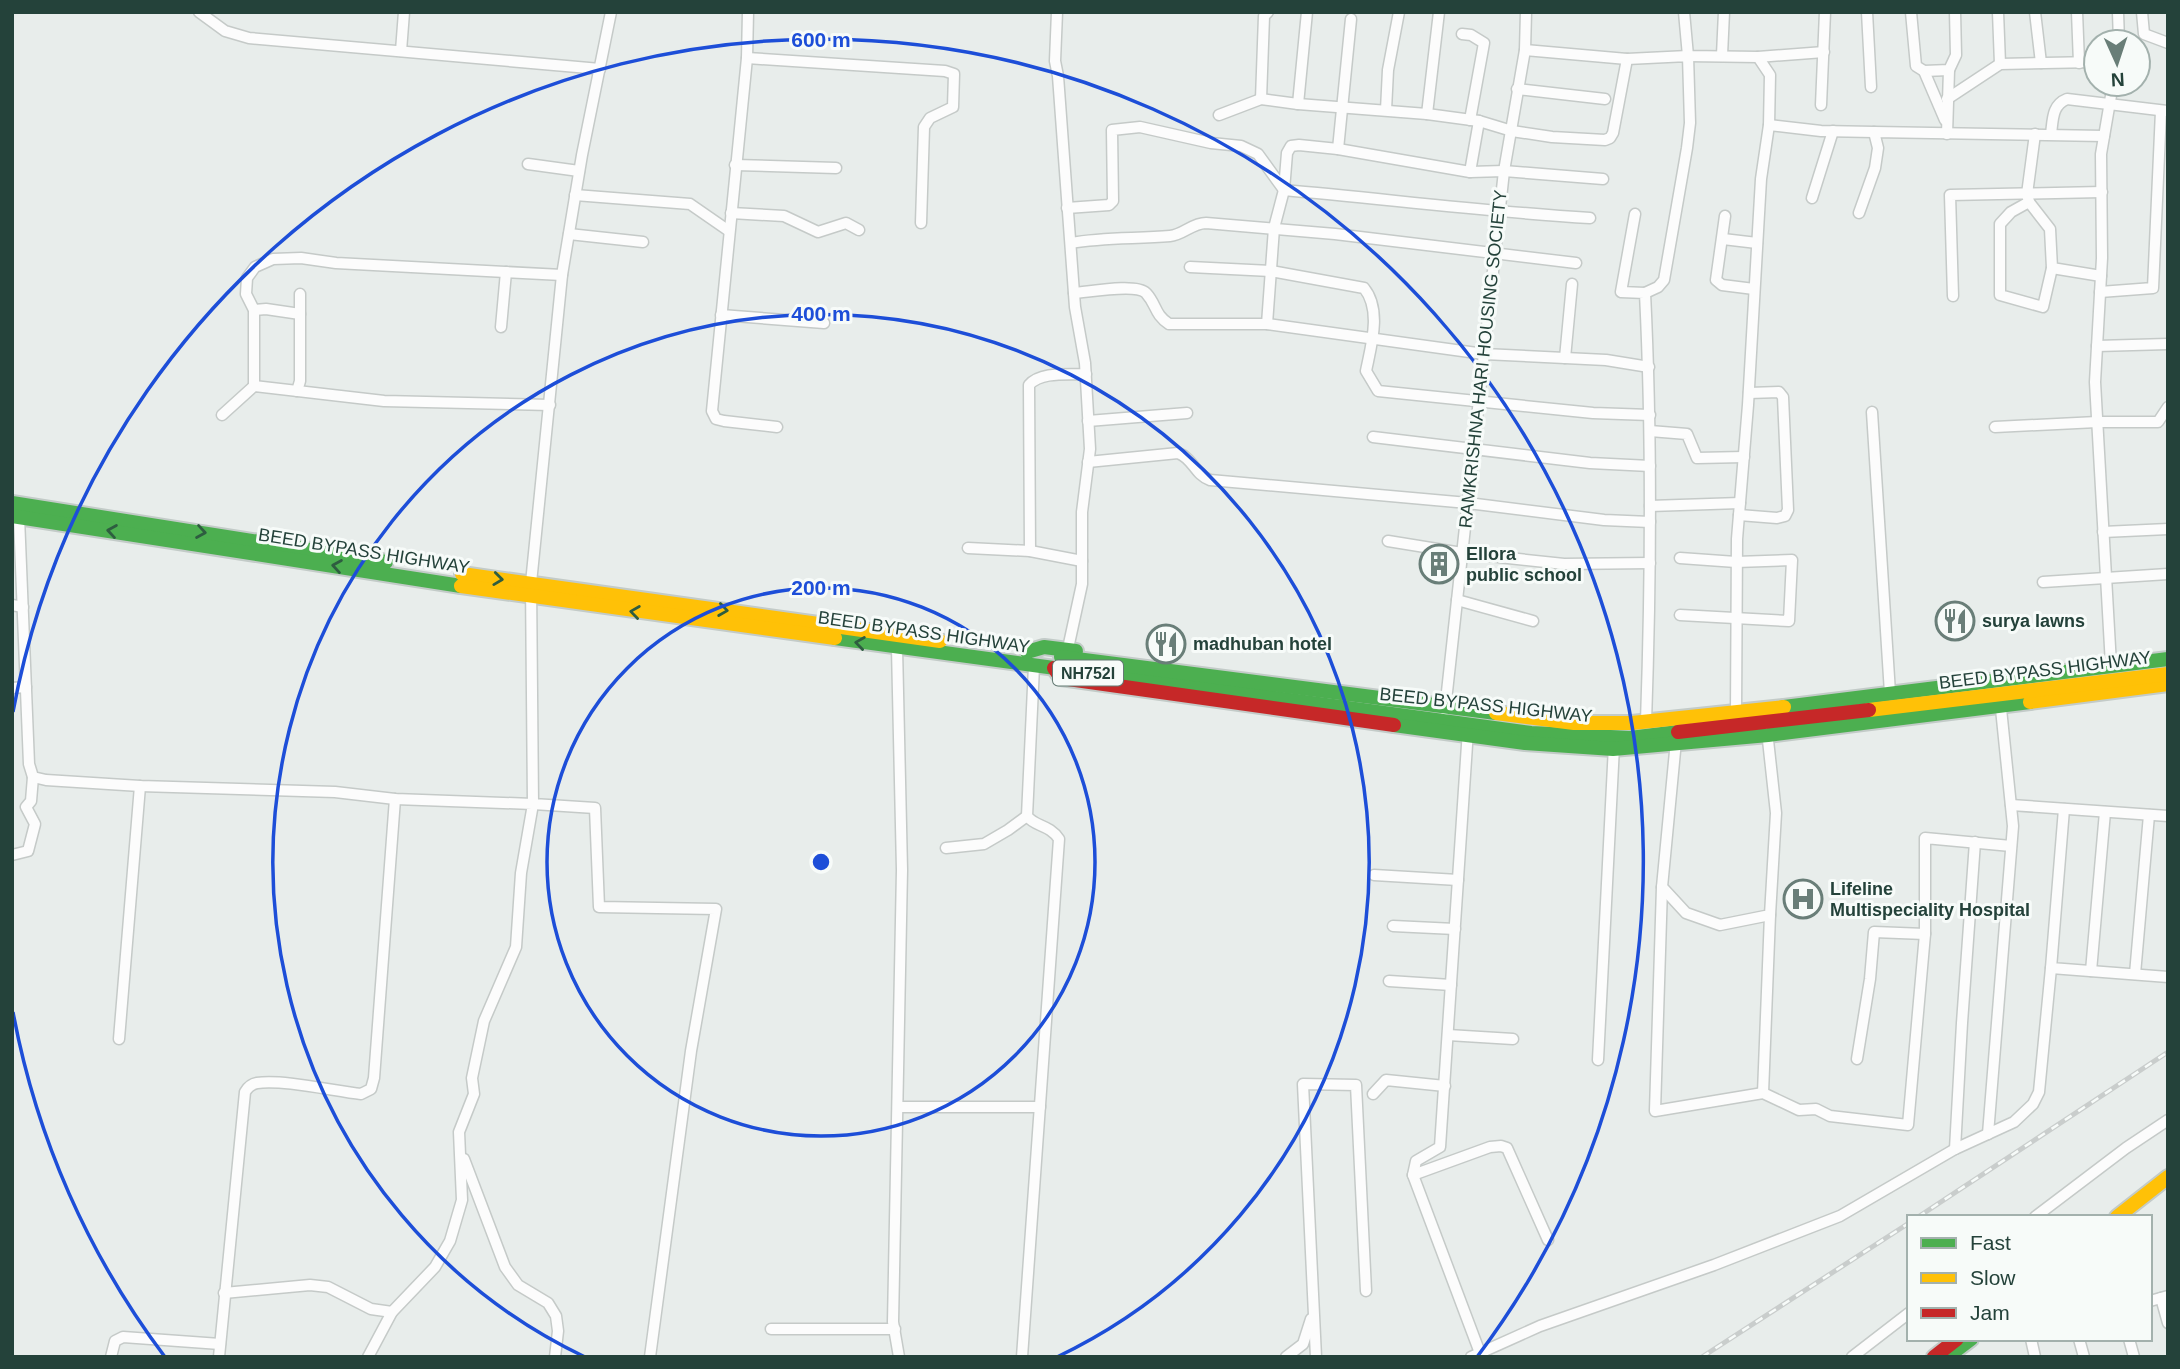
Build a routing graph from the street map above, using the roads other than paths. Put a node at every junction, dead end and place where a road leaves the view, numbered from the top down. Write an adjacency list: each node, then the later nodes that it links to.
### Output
1 (199, 12): 25 (street)
2 (404, 12): 25 (street)
3 (611, 12): 36 (street)
4 (748, 12): 30 (street)
5 (1057, 12): 76 (street)
6 (1268, 12): 42 (street)
7 (1399, 12): 49 (street)
8 (1439, 12): 51 (street)
9 (1526, 12): 24 (street, RAMKRISHNA HARI HOUSING SOCIETY)
10 (1684, 12): 28 (street)
11 (1724, 12): 27 (street)
12 (1825, 12): 26 (street)
13 (1867, 12): 39 (street)
14 (1911, 12): 38 (street)
15 (1955, 12): 37 (street)
16 (1998, 12): 34 (street)
17 (2035, 12): 35 (street)
18 (2077, 12): 32 (street)
19 (2142, 12): 23 (street)
20 (1304, 13): 45 (street)
21 (1351, 19): 48 (street)
22 (1462, 34): 53 (street)
23 (2168, 43)
24 (1525, 50): 31 (street); 40 (street, RAMKRISHNA HARI HOUSING SOCIETY)
25 (401, 51): 36 (street)
26 (1824, 52): 29 (street); 47 (street)
27 (1722, 55): 28 (street); 29 (street)
28 (1688, 56): 31 (street); 105 (street)
29 (1758, 57): 54 (street)
30 (747, 58): 65 (street); 84 (street)
31 (1627, 59): 56 (street)
32 (2079, 63): 33 (street); 35 (street)
33 (2082, 63)
34 (2000, 64): 35 (street); 44 (street)
35 (2041, 64)
36 (600, 69): 67 (street)
37 (1949, 70): 38 (street); 44 (street)
38 (1924, 71): 55 (street)
39 (1871, 87)
40 (1517, 89): 43 (street); 56 (street, RAMKRISHNA HARI HOUSING SOCIETY)
41 (2110, 98): 46 (street)
42 (1261, 99): 45 (street); 52 (street)
43 (1605, 99)
44 (1947, 99): 55 (street)
45 (1298, 104): 48 (street)
46 (2109, 104): 50 (street); 60 (street); 61 (street)
47 (1821, 105)
48 (1341, 107): 49 (street); 62 (street)
49 (1387, 110): 51 (street)
50 (2165, 111): 63 (street)
51 (1427, 114): 53 (street)
52 (1219, 115)
53 (1474, 121): 56 (street); 69 (street)
54 (1769, 125): 57 (street); 92 (street)
55 (1947, 129): 58 (street); 59 (street)
56 (1512, 131): 68 (street, RAMKRISHNA HARI HOUSING SOCIETY)
57 (1833, 131): 58 (street); 74 (street)
58 (1874, 132): 80 (street)
59 (2035, 134): 60 (street); 75 (street)
60 (2051, 134): 61 (street)
61 (2104, 136): 72 (street)
62 (1338, 149): 69 (street); 71 (street)
63 (2164, 160): 78 (street)
64 (528, 164): 67 (street)
65 (735, 165): 66 (street); 79 (street)
66 (835, 168)
67 (579, 171): 73 (street)
68 (1504, 171): 69 (street); 70 (street); 77 (street, RAMKRISHNA HARI HOUSING SOCIETY)
69 (1469, 172)
70 (1603, 179)
71 (1284, 190): 76 (street); 77 (street); 85 (street)
72 (2102, 192): 75 (street); 100 (street)
73 (575, 195): 87 (street); 88 (street)
74 (1812, 198)
75 (2028, 198): 96 (street); 96 (street); 107 (street)
76 (1068, 208): 91 (street)
77 (1500, 212): 83 (street); 93 (street, RAMKRISHNA HARI HOUSING SOCIETY)
78 (2163, 212): 103 (street)
79 (731, 213): 86 (street); 87 (street)
80 (1859, 213)
81 (1635, 214): 105 (street)
82 (1724, 216): 89 (street)
83 (1590, 218)
84 (922, 223)
85 (1274, 228): 91 (street); 93 (street); 97 (street)
86 (859, 230)
87 (729, 231): 110 (street)
88 (569, 234): 90 (street); 99 (street)
89 (1723, 239): 92 (street); 102 (street)
90 (643, 242)
91 (1071, 243): 104 (street)
92 (1757, 243): 102 (street)
93 (1495, 252): 94 (street); 117 (street, RAMKRISHNA HARI HOUSING SOCIETY)
94 (1576, 263)
95 (1190, 267): 97 (street)
96 (2052, 268): 100 (street)
97 (1271, 271): 112 (street); 114 (street)
98 (506, 272): 99 (street); 108 (street); 113 (street)
99 (562, 275): 125 (street)
100 (2101, 276): 103 (street)
101 (1572, 284): 118 (street)
102 (1754, 289): 123 (street)
103 (2100, 292): 116 (street)
104 (1074, 293): 112 (street); 120 (street)
105 (1646, 293): 119 (street)
106 (300, 294): 109 (street)
107 (1953, 296)
108 (254, 310): 109 (street); 121 (street)
109 (300, 314): 122 (street)
110 (721, 314): 111 (street); 133 (street)
111 (824, 323)
112 (1267, 324): 114 (street)
113 (501, 327)
114 (1373, 338): 117 (street); 124 (street)
115 (2168, 344): 116 (street)
116 (2097, 346): 132 (street)
117 (1484, 354): 118 (street); 124 (street, RAMKRISHNA HARI HOUSING SOCIETY)
118 (1565, 358): 119 (street)
119 (1649, 367): 130 (street)
120 (1086, 374): 131 (street); 152 (street)
121 (254, 386): 122 (street); 129 (street)
122 (297, 391): 125 (street)
123 (1749, 393): 138 (street); 145 (street)
124 (1479, 400): 130 (street); 137 (street, RAMKRISHNA HARI HOUSING SOCIETY)
125 (550, 405): 161 (street)
126 (2168, 407): 132 (street)
127 (1872, 412): 178 (street)
128 (1188, 413): 131 (street)
129 (222, 415)
130 (1650, 415): 135 (street)
131 (1088, 421): 139 (street)
132 (2097, 422): 134 (street); 149 (street)
133 (777, 427)
134 (1995, 427)
135 (1650, 431): 138 (street); 140 (street)
136 (1373, 436): 137 (street)
137 (1474, 448): 140 (street); 142 (street, RAMKRISHNA HARI HOUSING SOCIETY)
138 (1744, 457): 143 (street)
139 (1088, 462): 142 (street); 155 (street)
140 (1650, 466): 144 (street)
141 (12, 503): 161 (main road, BEED BYPASS HIGHWAY / NH752I, one-way to 161)
142 (1468, 503): 147 (street); 153 (street, RAMKRISHNA HARI HOUSING SOCIETY)
143 (1740, 503): 144 (street); 145 (street)
144 (1650, 506): 147 (street)
145 (1739, 515): 156 (street)
146 (16, 516): 161 (main road, BEED BYPASS HIGHWAY / NH752I, one-way to 146); 163 (street)
147 (1650, 522): 157 (street)
148 (2168, 529): 149 (street)
149 (2104, 532): 159 (street)
150 (1388, 541): 153 (street)
151 (968, 548): 152 (street)
152 (1030, 551): 155 (street)
153 (1462, 553): 157 (street); 162 (street, RAMKRISHNA HARI HOUSING SOCIETY)
154 (1681, 558): 156 (street)
155 (1082, 561): 169 (street)
156 (1737, 562): 165 (street); 165 (street)
157 (1650, 563): 182 (street)
158 (2168, 574): 159 (street)
159 (2106, 577): 160 (street); 172 (street)
160 (2043, 582)
161 (530, 590): 167 (main road, BEED BYPASS HIGHWAY / NH752I, one-way to 161); 170 (main road, BEED BYPASS HIGHWAY / NH752I, one-way to 170); 190 (street)
162 (1457, 600): 166 (street); 180 (street, RAMKRISHNA HARI HOUSING SOCIETY)
163 (18, 606): 176 (street)
164 (1680, 615): 165 (street)
165 (1735, 617): 181 (street)
166 (1533, 621)
167 (897, 648): 170 (main road, BEED BYPASS HIGHWAY / NH752I); 222 (street)
168 (2168, 652): 172 (main road)
169 (1067, 654): 170 (main road, BEED BYPASS HIGHWAY / NH752I); 180 (main road, BEED BYPASS HIGHWAY / NH752I)
170 (1031, 659): 173 (main road, BEED BYPASS HIGHWAY / NH752I); 195 (street)
171 (2168, 659): 172 (main road, BEED BYPASS HIGHWAY / NH752I)
172 (2111, 662): 178 (main road, BEED BYPASS HIGHWAY / NH752I)
173 (1054, 668): 180 (main road, BEED BYPASS HIGHWAY / NH752I); 183 (main road)
174 (2168, 674): 179 (main road, BEED BYPASS HIGHWAY / NH752I)
175 (2168, 684): 179 (main road)
176 (26, 687): 177 (street); 187 (street)
177 (12, 688)
178 (1890, 689): 181 (main road, BEED BYPASS HIGHWAY / NH752I)
179 (2000, 700): 184 (main road, BEED BYPASS HIGHWAY / NH752I); 191 (street)
180 (1445, 709): 182 (main road, BEED BYPASS HIGHWAY / NH752I); 183 (main road, BEED BYPASS HIGHWAY / NH752I)
181 (1736, 710): 182 (main road, BEED BYPASS HIGHWAY / NH752I)
182 (1646, 719)
183 (1468, 729): 186 (main road, BEED BYPASS HIGHWAY / NH752I); 202 (street)
184 (1767, 730): 185 (main road, BEED BYPASS HIGHWAY / NH752I); 204 (street)
185 (1676, 739): 186 (main road, BEED BYPASS HIGHWAY / NH752I); 203 (street)
186 (1614, 744): 218 (street)
187 (33, 776): 188 (street); 200 (street)
188 (140, 786): 189 (street); 215 (street)
189 (395, 799): 190 (street); 236 (street)
190 (533, 804): 227 (street); 252 (street)
191 (2011, 805): 192 (street); 198 (street)
192 (2064, 809): 193 (street); 208 (street)
193 (2105, 812): 194 (street); 209 (street)
194 (2149, 815): 196 (street); 210 (street)
195 (1027, 816): 199 (street); 223 (street)
196 (2168, 816)
197 (1975, 842): 198 (street); 207 (street); 226 (street)
198 (2011, 846): 225 (street)
199 (946, 848)
200 (12, 855)
201 (1374, 875): 202 (street)
202 (1458, 880): 206 (street)
203 (1662, 887): 204 (street); 220 (street)
204 (1770, 915): 220 (street)
205 (1393, 926): 206 (street)
206 (1455, 929): 213 (street)
207 (1925, 934): 217 (street); 220 (street)
208 (2050, 968): 209 (street); 225 (street)
209 (2091, 971): 210 (street)
210 (2135, 974): 211 (street)
211 (2168, 977)
212 (1389, 981): 213 (street)
213 (1451, 985): 214 (street)
214 (1448, 1035): 216 (street); 219 (street)
215 (119, 1038)
216 (1513, 1040)
217 (1857, 1059)
218 (1598, 1060)
219 (1444, 1086): 221 (street); 228 (street)
220 (1763, 1093)
221 (1373, 1094)
222 (898, 1107): 223 (street); 243 (street)
223 (1040, 1107): 254 (street)
224 (2168, 1120): 231 (street)
225 (1988, 1134): 226 (street)
226 (1955, 1149): 247 (street)
227 (461, 1152): 239 (street); 251 (street)
228 (1413, 1175): 234 (street); 247 (street)
229 (2168, 1177): 232 (main road)
230 (2168, 1189): 233 (main road)
231 (2038, 1215)
232 (2120, 1215)
233 (2135, 1215)
234 (1548, 1240)
235 (1366, 1291): 238 (street)
236 (223, 1293): 239 (street); 246 (street)
237 (2160, 1299): 241 (street)
238 (1314, 1311): 255 (street); 256 (street)
239 (392, 1312): 250 (street)
240 (1907, 1315): 257 (street)
241 (2168, 1323)
242 (771, 1329): 243 (street)
243 (895, 1329): 253 (street)
244 (1954, 1341): 258 (main road)
245 (1968, 1341): 259 (main road)
246 (220, 1345): 248 (street); 249 (street)
247 (1475, 1355)
248 (111, 1357)
249 (219, 1357)
250 (369, 1357)
251 (555, 1357)
252 (650, 1357)
253 (899, 1357)
254 (1022, 1357)
255 (1286, 1357)
256 (1316, 1357)
257 (1852, 1357)
258 (1934, 1357)
259 (1948, 1357)

